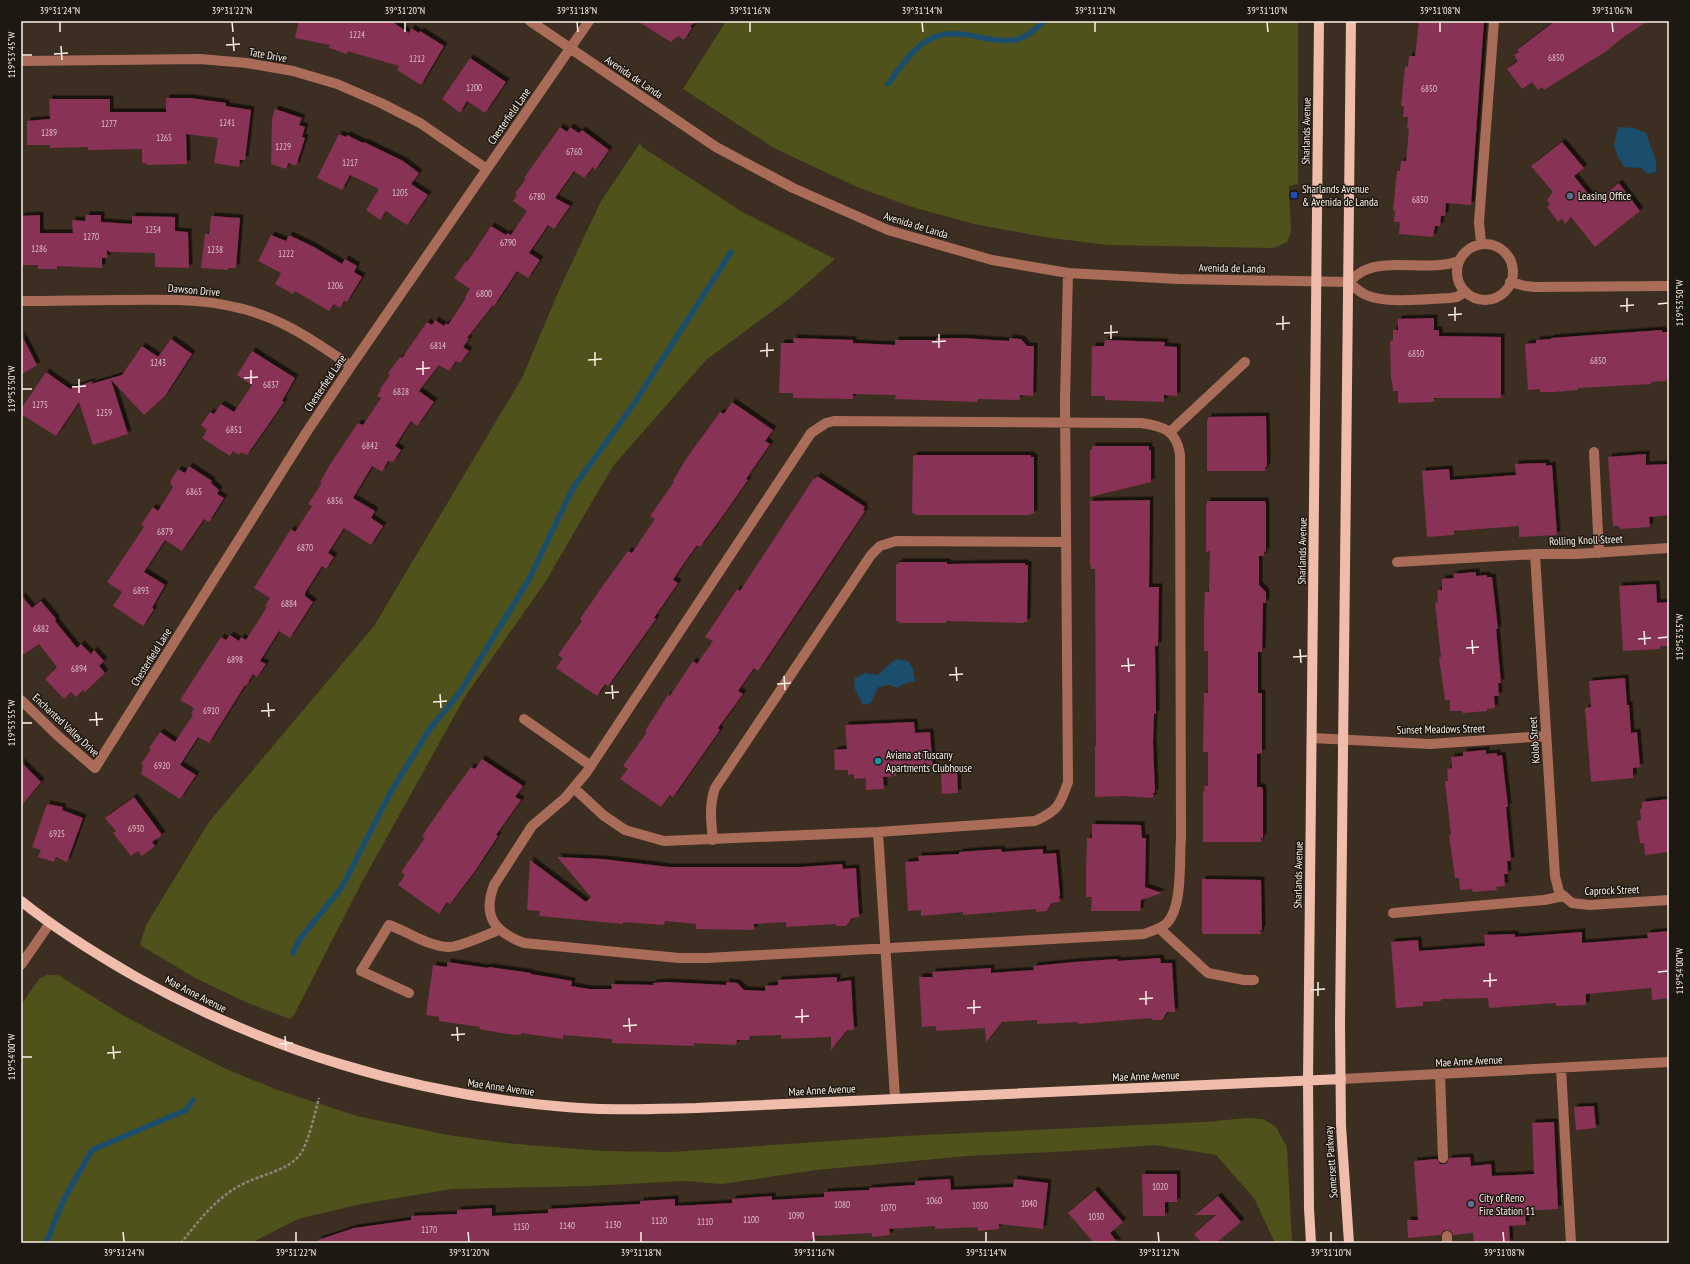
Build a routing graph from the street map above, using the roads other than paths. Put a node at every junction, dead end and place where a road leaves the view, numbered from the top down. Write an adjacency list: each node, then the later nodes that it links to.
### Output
1 (530, 21): 6 (street, Avenida de Landa)
2 (589, 21): 6 (street, Chesterfield Lane)
3 (1318, 21): 12 (main road, Sharlands Avenue)
4 (1351, 21): 13 (main road)
5 (1494, 21): 9 (street)
6 (571, 48): 8 (street, Chesterfield Lane); 11 (street, Avenida de Landa)
7 (21, 61): 8 (street, Tate Drive)
8 (487, 169): 19 (street, Chesterfield Lane)
9 (1481, 243): 10 (street); 14 (street)
10 (1459, 261): 13 (street); 16 (street)
11 (1068, 273): 12 (street, Avenida de Landa); 20 (street)
12 (1316, 282): 13 (street, Avenida de Landa); 32 (main road, Sharlands Avenue)
13 (1348, 282): 16 (street); 33 (main road)
14 (1510, 282): 15 (street); 16 (street)
15 (1669, 286)
16 (1465, 292)
17 (21, 301): 19 (street, Dawson Drive)
18 (1245, 362): 21 (street)
19 (350, 366): 35 (street, Chesterfield Lane)
20 (1065, 424): 21 (street); 23 (street); 34 (street)
21 (1170, 432): 44 (street)
22 (1594, 452): 25 (street)
23 (1066, 542): 37 (street); 38 (street)
24 (1669, 548): 25 (street, Rolling Knoll Street)
25 (1599, 553): 26 (street, Rolling Knoll Street)
26 (1535, 554): 27 (street); 28 (street, Rolling Knoll Street)
27 (1397, 562)
28 (1537, 586): 31 (street, Kolob Street)
29 (21, 700): 35 (street, Enchanted Valley Drive)
30 (524, 719): 34 (street)
31 (1546, 736): 33 (street, Sunset Meadows Street); 39 (street, Kolob Street)
32 (1312, 738): 33 (street, Sunset Meadows Street); 54 (main road, Sharlands Avenue)
33 (1344, 741): 53 (main road)
34 (591, 766): 36 (street)
35 (95, 768)
36 (574, 788): 38 (street); 45 (street)
37 (878, 832): 38 (street); 46 (street)
38 (712, 840)
39 (1562, 894): 40 (street, Caprock Street); 42 (street)
40 (1669, 900)
41 (21, 901): 43 (main road, Mae Anne Avenue)
42 (1393, 913)
43 (50, 923): 47 (street); 55 (main road, Mae Anne Avenue)
44 (1159, 928): 46 (street); 48 (street)
45 (499, 930): 46 (street); 49 (street)
46 (886, 947): 55 (street)
47 (21, 965)
48 (1254, 980)
49 (409, 994)
50 (1669, 1062): 51 (street, Mae Anne Avenue)
51 (1561, 1068): 52 (street, Mae Anne Avenue); 59 (street)
52 (1440, 1074): 53 (street, Mae Anne Avenue); 56 (street)
53 (1341, 1079): 54 (main road, Mae Anne Avenue); 58 (main road, Somersett Parkway)
54 (1308, 1081): 55 (main road, Mae Anne Avenue); 57 (main road, Somersett Parkway)
55 (895, 1098)
56 (1443, 1158)
57 (1311, 1243)
58 (1349, 1243)
59 (1571, 1243)

